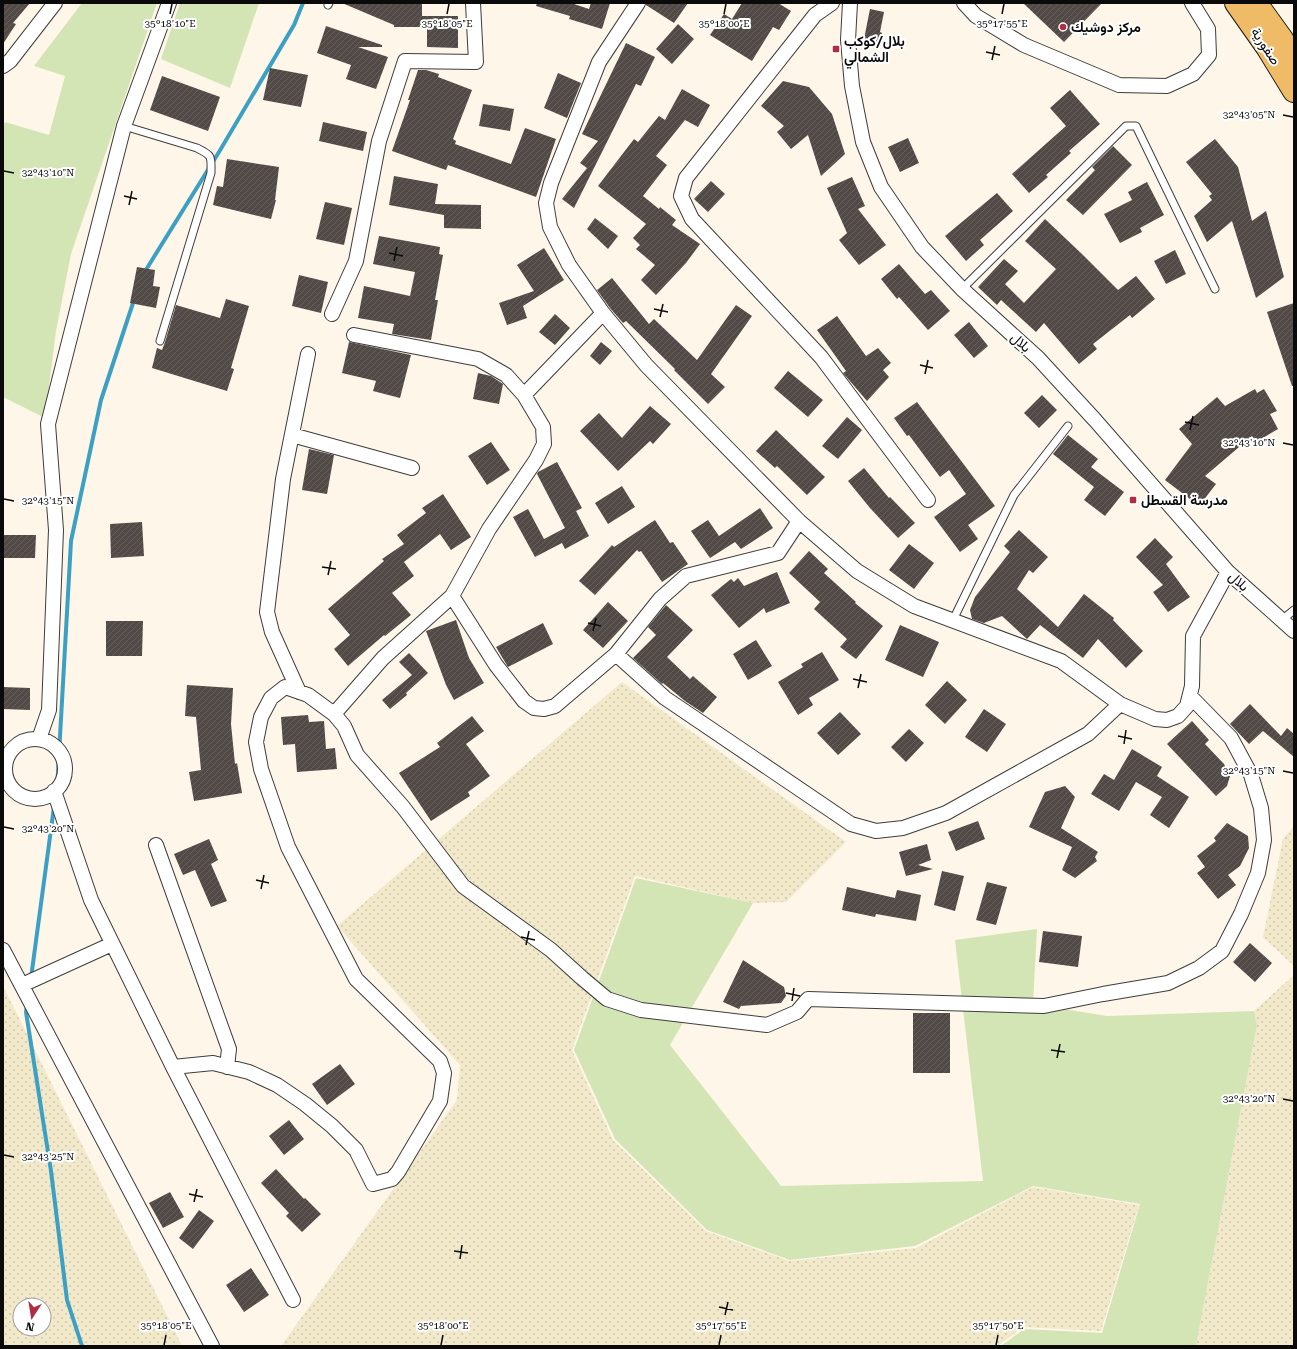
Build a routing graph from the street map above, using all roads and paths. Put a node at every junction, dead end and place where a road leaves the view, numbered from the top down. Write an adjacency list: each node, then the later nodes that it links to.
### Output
1 (55, 3): 12 (street)
2 (169, 3): 14 (street)
3 (473, 3): 18 (street)
4 (638, 3): 17 (street)
5 (832, 3): 26 (street)
6 (850, 3): 15 (street, بلال)
7 (964, 3): 8 (street)
8 (1192, 3)
9 (1236, 3): 13 (main road, صفورية)
10 (1256, 3): 11 (main road, صفورية)
11 (1294, 60)
12 (3, 66)
13 (1294, 91)
14 (124, 126): 20 (lane); 39 (street)
15 (962, 289): 16 (lane); 28 (street, بلال)
16 (1215, 289)
17 (603, 313): 22 (street); 27 (street)
18 (332, 314)
19 (354, 335): 22 (street)
20 (160, 341)
21 (308, 354): 24 (street)
22 (524, 395): 29 (street)
23 (1068, 426): 31 (lane)
24 (292, 436): 25 (street); 35 (street)
25 (412, 468)
26 (928, 500)
27 (798, 521): 31 (street); 34 (street)
28 (1228, 572): 32 (street, بلال); 36 (street)
29 (452, 596): 34 (street); 38 (street)
30 (1294, 610): 32 (lane)
31 (952, 620): 37 (street)
32 (1282, 620): 33 (street, بلال)
33 (1294, 631)
34 (616, 654): 37 (street)
35 (299, 692): 38 (street); 47 (street)
36 (1190, 696): 37 (street); 38 (street)
37 (1120, 704)
38 (334, 714)
39 (39, 739): 40 (street); 41 (street)
40 (4, 772): 41 (street)
41 (54, 791): 43 (street)
42 (156, 845): 47 (street)
43 (112, 944): 45 (street); 46 (street)
44 (3, 950): 45 (street)
45 (22, 985): 49 (street)
46 (172, 1067): 47 (street); 48 (street)
47 (227, 1067)
48 (293, 1300)
49 (212, 1346)

